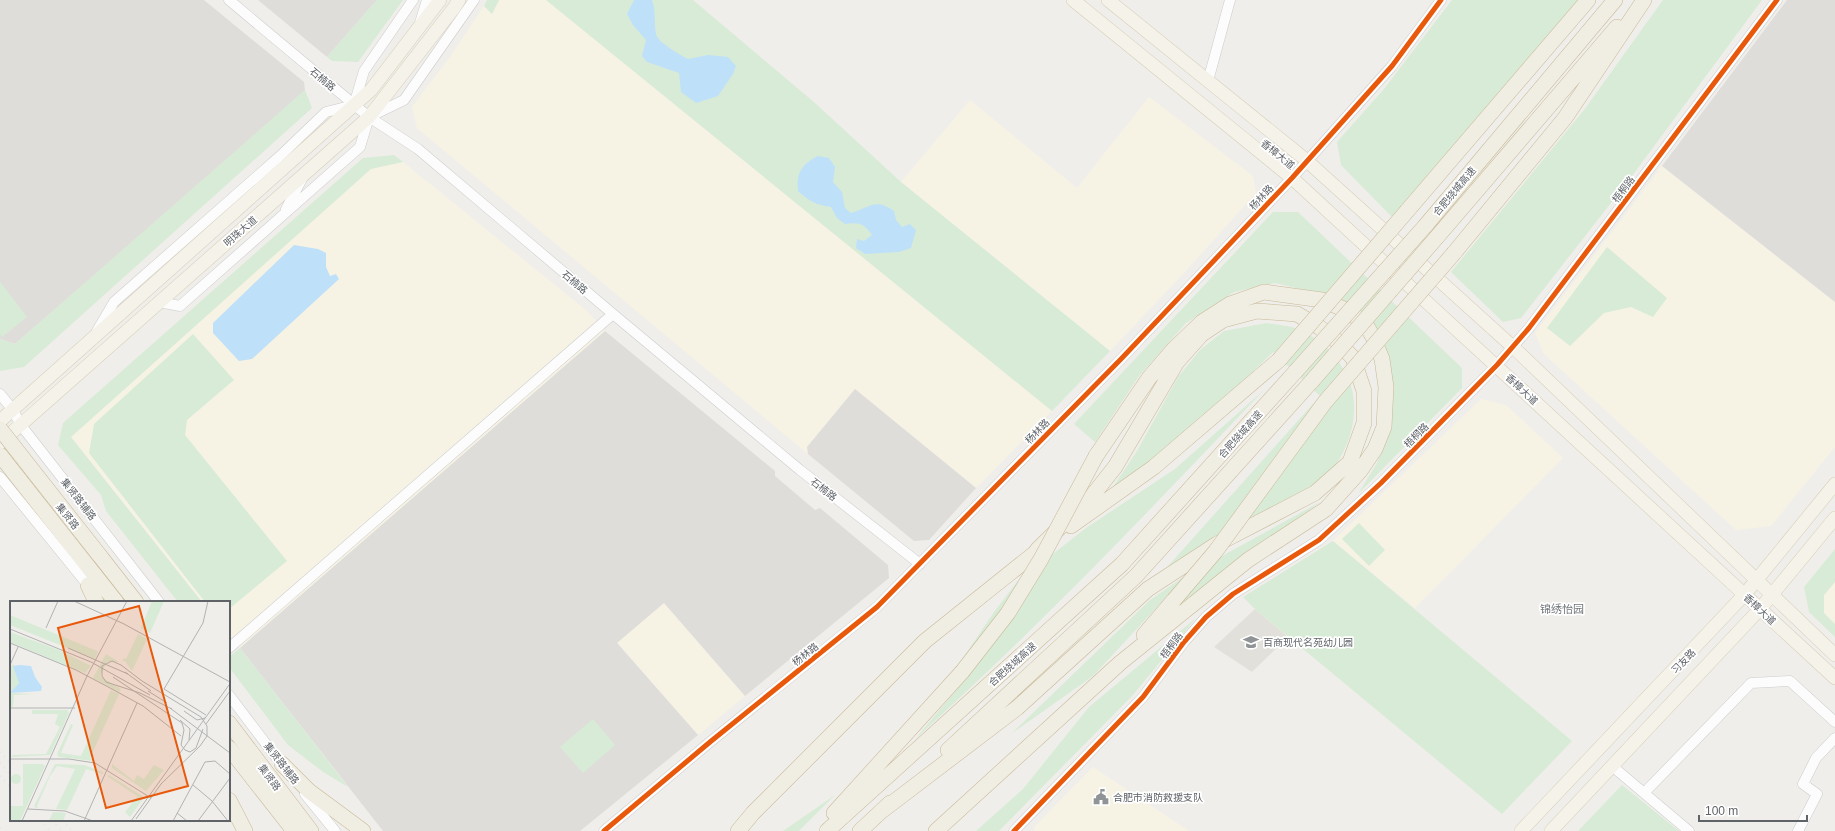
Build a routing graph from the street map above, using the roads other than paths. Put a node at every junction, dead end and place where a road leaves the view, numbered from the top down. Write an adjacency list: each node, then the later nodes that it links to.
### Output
1 (229, 0): 20 (street, 石楠路)
2 (413, 0): 20 (street)
3 (427, 0): 17 (street)
4 (440, 0): 17 (main road, 明珠大道)
5 (459, 0): 18 (main road, 明珠大道)
6 (474, 0): 16 (street)
7 (1074, 0): 25 (main road, 香樟大道)
8 (1108, 0): 19 (main road, 香樟大道)
9 (1230, 0): 19 (street)
10 (1441, 0): 22 (street, 杨林路)
11 (1588, 0): 45 (highway, bridge)
12 (1615, 0): 81 (highway, 合肥绕城高速, bridge)
13 (1639, 0): 72 (highway, 合肥绕城高速, bridge)
14 (1644, 0): 59 (highway, bridge)
15 (1777, 0): 33 (street, 梧桐路)
16 (464, 15): 18 (street); 21 (street)
17 (418, 29): 20 (main road, 明珠大道)
18 (417, 54): 21 (main road, 明珠大道)
19 (1208, 81): 22 (main road, 香樟大道)
20 (354, 105): 21 (street, 石楠路); 23 (main road, 明珠大道); 26 (street)
21 (369, 117): 24 (main road, 明珠大道); 27 (street); 31 (street, 石楠路)
22 (1306, 160): 25 (street, 杨林路); 33 (main road, 香樟大道)
23 (292, 161): 26 (street); 32 (main road, 明珠大道)
24 (305, 173): 27 (street); 28 (main road, 明珠大道)
25 (1292, 178): 34 (main road, 香樟大道); 46 (street, 杨林路)
26 (253, 180): 32 (street)
27 (284, 215): 30 (street)
28 (178, 285): 29 (main road, 明珠大道); 30 (street)
29 (159, 302): 30 (street); 38 (main road, 明珠大道)
30 (180, 306)
31 (613, 314): 46 (street, 石楠路); 57 (street)
32 (93, 338): 36 (main road, 明珠大道)
33 (1513, 347): 34 (street, 梧桐路); 47 (main road, 香樟大道)
34 (1497, 365): 49 (main road, 香樟大道); 84 (street, 梧桐路)
35 (0, 394): 36 (street, 集贤路辅路)
36 (13, 410): 37 (main road, 明珠大道); 38 (street, 集贤路辅路)
37 (0, 421)
38 (20, 424): 40 (main road, 明珠大道); 55 (street, 集贤路辅路)
39 (0, 429): 54 (highway, 集贤路, bridge)
40 (0, 442)
41 (0, 455): 53 (highway, 集贤路)
42 (0, 477): 48 (street)
43 (1835, 484): 47 (main road, 习友路)
44 (1835, 518): 50 (main road, 习友路)
45 (1037, 550): 72 (highway); 79 (highway)
46 (920, 564): 78 (street, 杨林路)
47 (1757, 580): 49 (main road, 习友路); 50 (main road, 香樟大道)
48 (88, 585): 51 (highway); 52 (street)
49 (1745, 594): 56 (main road, 香樟大道); 85 (main road, 习友路)
50 (1772, 595): 56 (main road, 习友路); 58 (main road, 香樟大道)
51 (96, 601)
52 (101, 601)
53 (115, 601)
54 (135, 601)
55 (158, 601)
56 (1760, 609): 60 (main road, 香樟大道); 68 (main road, 习友路)
57 (230, 647)
58 (1835, 655)
59 (1120, 663): 80 (highway, bridge); 83 (highway)
60 (1835, 678)
61 (230, 696): 67 (street, 集贤路辅路)
62 (1835, 722): 70 (street)
63 (230, 724): 75 (highway, 集贤路)
64 (1835, 738): 88 (street)
65 (230, 749): 69 (highway, 集贤路)
66 (230, 757): 69 (street)
67 (282, 764): 76 (street, 集贤路辅路); 77 (highway)
68 (1612, 766): 70 (street); 86 (main road, 习友路)
69 (248, 773): 74 (highway, 集贤路)
70 (1644, 793): 87 (street)
71 (230, 802): 73 (highway)
72 (883, 810): 82 (highway, 合肥绕城高速)
73 (245, 831)
74 (294, 831)
75 (311, 831)
76 (335, 831)
77 (363, 831)
78 (604, 831)
79 (738, 831)
80 (818, 831)
81 (827, 831)
82 (860, 831)
83 (936, 831)
84 (1014, 831)
85 (1521, 831)
86 (1551, 831)
87 (1690, 831)
88 (1798, 831)

